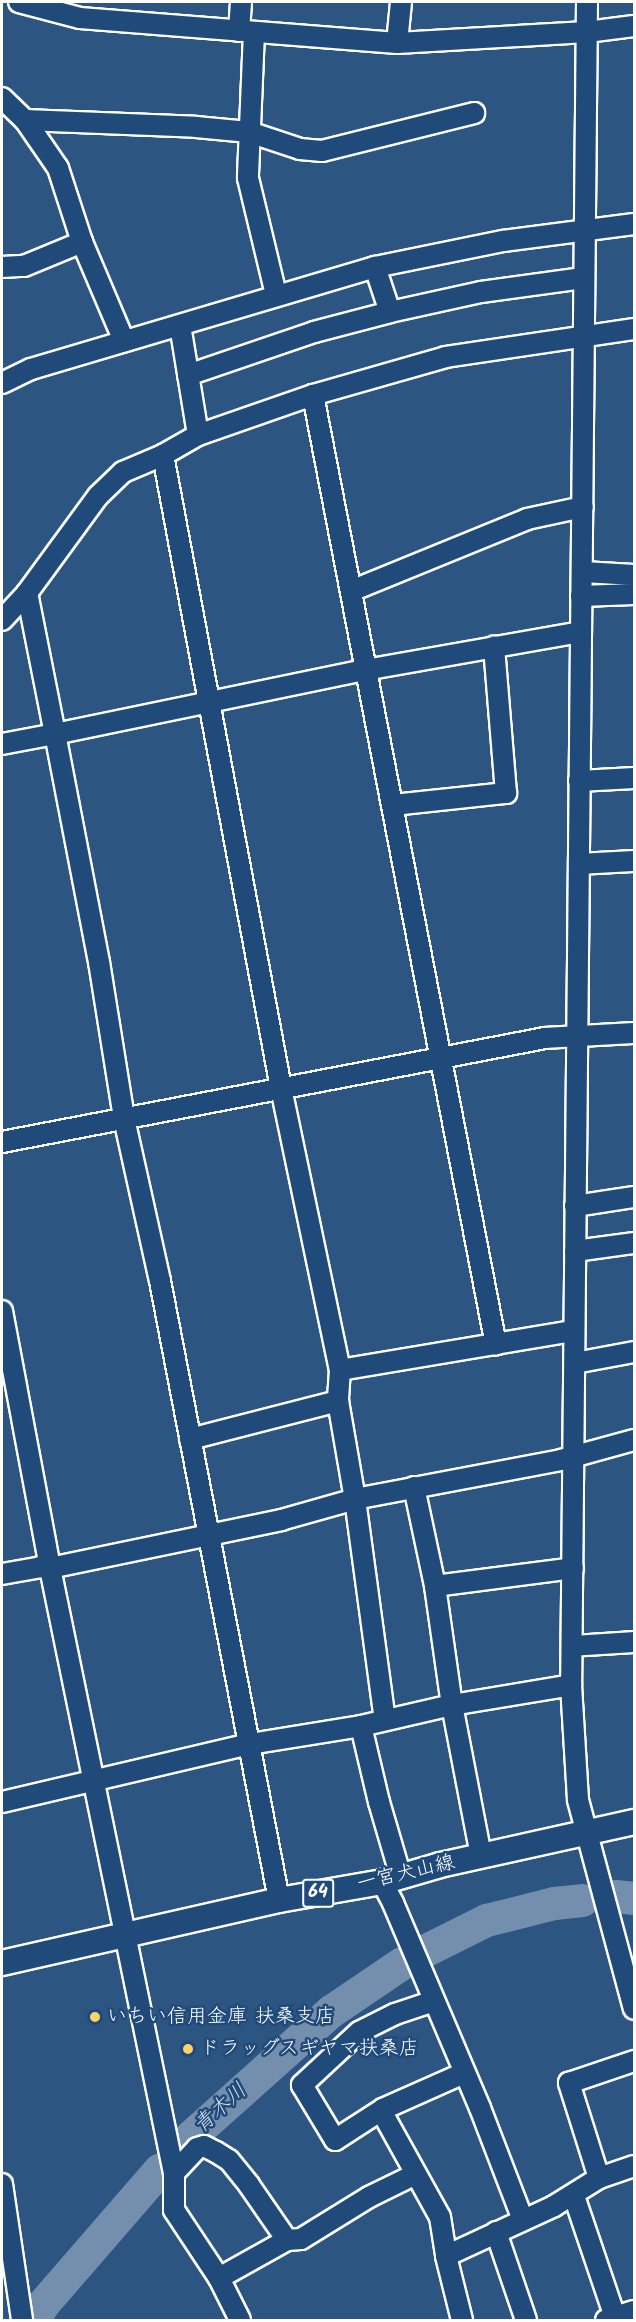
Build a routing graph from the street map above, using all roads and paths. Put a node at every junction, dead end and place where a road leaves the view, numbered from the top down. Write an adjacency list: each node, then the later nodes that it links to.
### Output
1 (19, 2): 5 (street)
2 (241, 2): 7 (street)
3 (401, 2): 9 (street)
4 (587, 2): 8 (street)
5 (81, 10): 7 (street)
6 (634, 26): 8 (street)
7 (246, 31): 9 (street); 13 (street)
8 (586, 32): 9 (street); 15 (street)
9 (397, 43)
10 (2, 98): 12 (street)
11 (474, 113): 13 (street)
12 (25, 120): 13 (street); 16 (street)
13 (249, 132): 20 (street)
14 (634, 224): 15 (street)
15 (585, 232): 18 (street); 19 (street)
16 (82, 242): 17 (street); 25 (street)
17 (2, 267)
18 (375, 267): 20 (street); 21 (street)
19 (583, 278): 21 (street); 24 (street)
20 (276, 295): 22 (street)
21 (390, 312): 26 (street)
22 (180, 325): 25 (street); 26 (street)
23 (634, 329): 24 (street)
24 (585, 337): 28 (street); 31 (street)
25 (124, 341): 27 (street)
26 (188, 375): 29 (street)
27 (2, 383)
28 (313, 395): 29 (street); 34 (street)
29 (198, 435): 30 (street)
30 (163, 455): 35 (street); 42 (street)
31 (583, 507): 32 (street); 34 (street)
32 (583, 572): 33 (street); 37 (street)
33 (634, 575)
34 (351, 591): 41 (street)
35 (27, 593): 38 (street); 43 (street)
36 (634, 594): 37 (street)
37 (581, 596): 39 (street)
38 (2, 620)
39 (581, 632): 40 (street); 46 (street)
40 (494, 646): 41 (street); 47 (street)
41 (365, 670): 42 (street); 47 (street)
42 (211, 701): 43 (street); 53 (street)
43 (55, 734): 44 (street); 54 (street)
44 (2, 744)
45 (634, 778): 46 (street)
46 (579, 782): 49 (street)
47 (393, 805): 52 (street)
48 (634, 861): 49 (street)
49 (579, 864): 51 (street)
50 (634, 1033): 51 (street)
51 (578, 1035): 52 (street); 57 (street)
52 (441, 1060): 53 (street); 62 (street)
53 (281, 1088): 54 (street); 65 (street)
54 (124, 1118): 55 (street); 68 (street)
55 (2, 1142)
56 (634, 1197): 57 (street)
57 (575, 1206): 59 (street)
58 (634, 1244): 59 (street)
59 (575, 1251): 61 (street)
60 (2, 1311): 67 (street)
61 (574, 1331): 62 (street); 64 (street)
62 (496, 1346): 65 (street)
63 (634, 1352): 64 (street)
64 (575, 1363): 70 (street)
65 (340, 1370): 66 (street)
66 (338, 1401): 68 (street); 72 (street)
67 (10, 1407): 74 (street)
68 (190, 1439): 73 (street)
69 (634, 1440): 70 (street)
70 (573, 1455): 71 (street); 75 (street)
71 (414, 1486): 72 (street); 77 (street)
72 (355, 1499): 73 (street); 82 (street)
73 (209, 1536): 74 (street); 84 (street)
74 (50, 1568): 76 (street); 85 (street)
75 (573, 1568): 77 (street); 79 (street)
76 (2, 1574)
77 (435, 1586): 81 (street)
78 (634, 1641): 79 (street)
79 (572, 1646): 80 (street)
80 (571, 1685): 81 (street); 88 (street)
81 (452, 1705): 82 (street); 89 (street)
82 (385, 1720): 83 (street)
83 (361, 1725): 84 (street); 90 (street)
84 (250, 1744): 85 (street); 91 (street)
85 (94, 1780): 86 (street); 92 (street)
86 (2, 1802)
87 (634, 1822): 88 (main road, 一宮犬山線 / 64)
88 (585, 1833): 89 (main road, 一宮犬山線 / 64); 93 (street)
89 (480, 1856): 90 (main road, 一宮犬山線 / 64)
90 (392, 1879): 91 (main road, 一宮犬山線 / 64); 95 (street)
91 (279, 1900): 92 (main road, 一宮犬山線 / 64)
92 (125, 1935): 94 (main road, 一宮犬山線 / 64); 101 (street)
93 (627, 1956): 96 (street)
94 (2, 1963)
95 (434, 2001): 98 (street); 99 (street)
96 (634, 2009)
97 (634, 2061): 103 (street)
98 (464, 2073): 99 (street); 106 (street)
99 (383, 2109): 102 (street)
100 (634, 2166): 103 (street)
101 (174, 2173): 108 (street); 110 (street)
102 (416, 2174): 108 (street); 109 (street)
103 (599, 2178): 105 (street)
104 (2, 2184): 113 (street)
105 (574, 2196): 106 (street); 112 (street)
106 (523, 2220): 107 (street)
107 (496, 2232): 109 (street); 116 (street)
108 (287, 2240): 110 (street)
109 (446, 2256): 115 (street)
110 (219, 2278): 114 (street)
111 (634, 2311): 112 (street)
112 (610, 2319)
113 (22, 2320)
114 (240, 2320)
115 (462, 2320)
116 (526, 2320)

